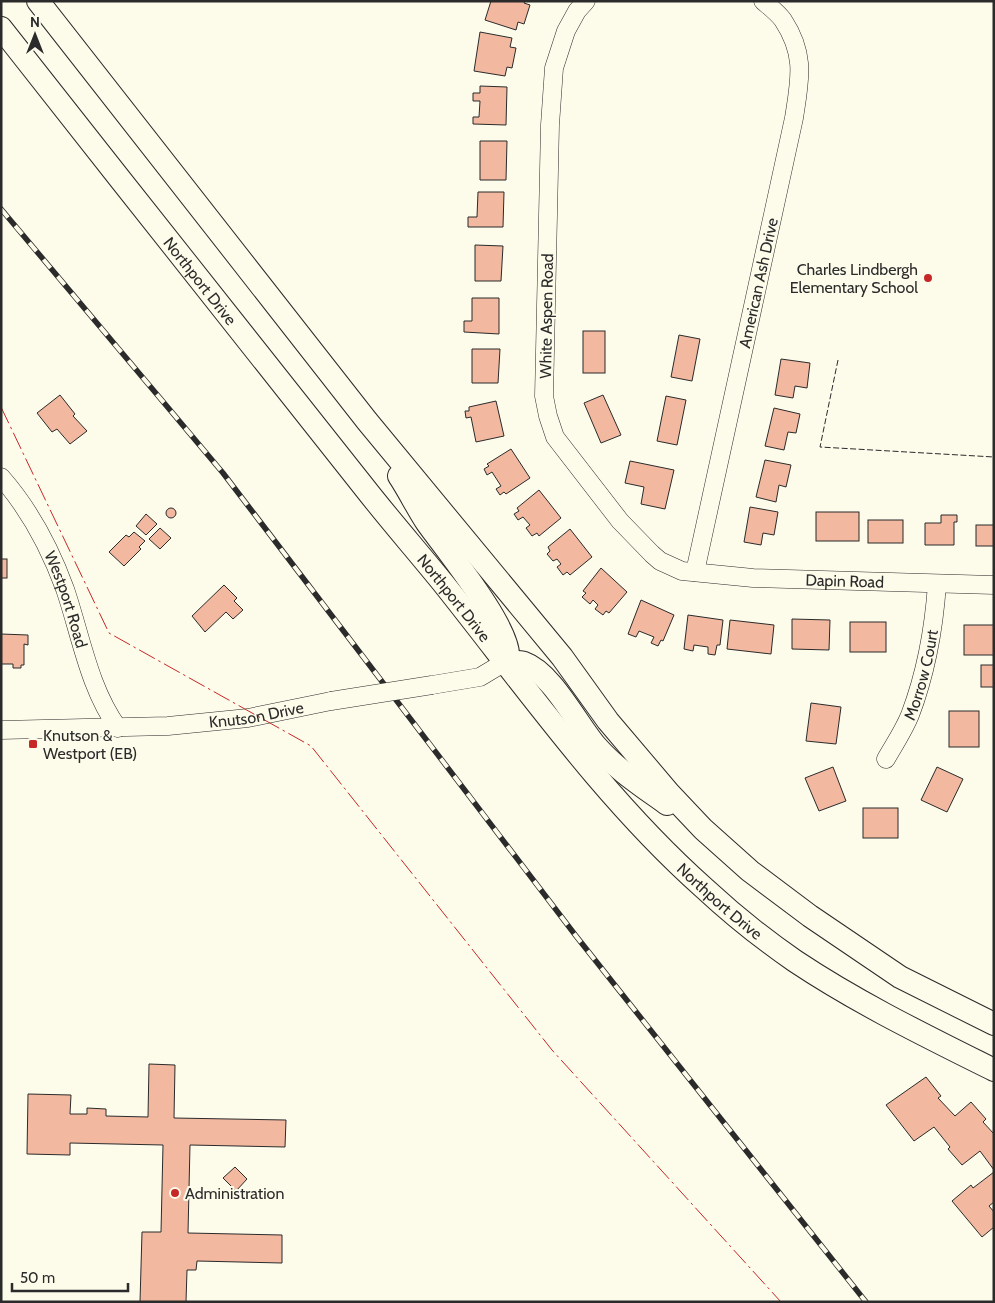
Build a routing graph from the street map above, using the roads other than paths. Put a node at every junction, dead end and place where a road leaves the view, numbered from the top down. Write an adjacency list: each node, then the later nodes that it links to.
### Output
1 (38, 1): 5 (main road)
2 (586, 1): 7 (street, White Aspen Road)
3 (763, 1): 7 (street, American Ash Drive)
4 (1, 28): 10 (main road, Northport Drive)
5 (367, 421): 10 (main road); 14 (main road)
6 (1, 476): 11 (street, Westport Road)
7 (696, 572): 8 (street, Dapin Road)
8 (937, 584): 9 (street, Dapin Road); 13 (street, Morrow Court)
9 (994, 585)
10 (505, 662): 11 (street, Knutson Drive, bridge); 14 (main road); 16 (main road, Northport Drive)
11 (118, 728): 12 (street, Knutson Drive)
12 (1, 730)
13 (886, 759)
14 (703, 829): 15 (main road)
15 (994, 1024)
16 (994, 1070)

